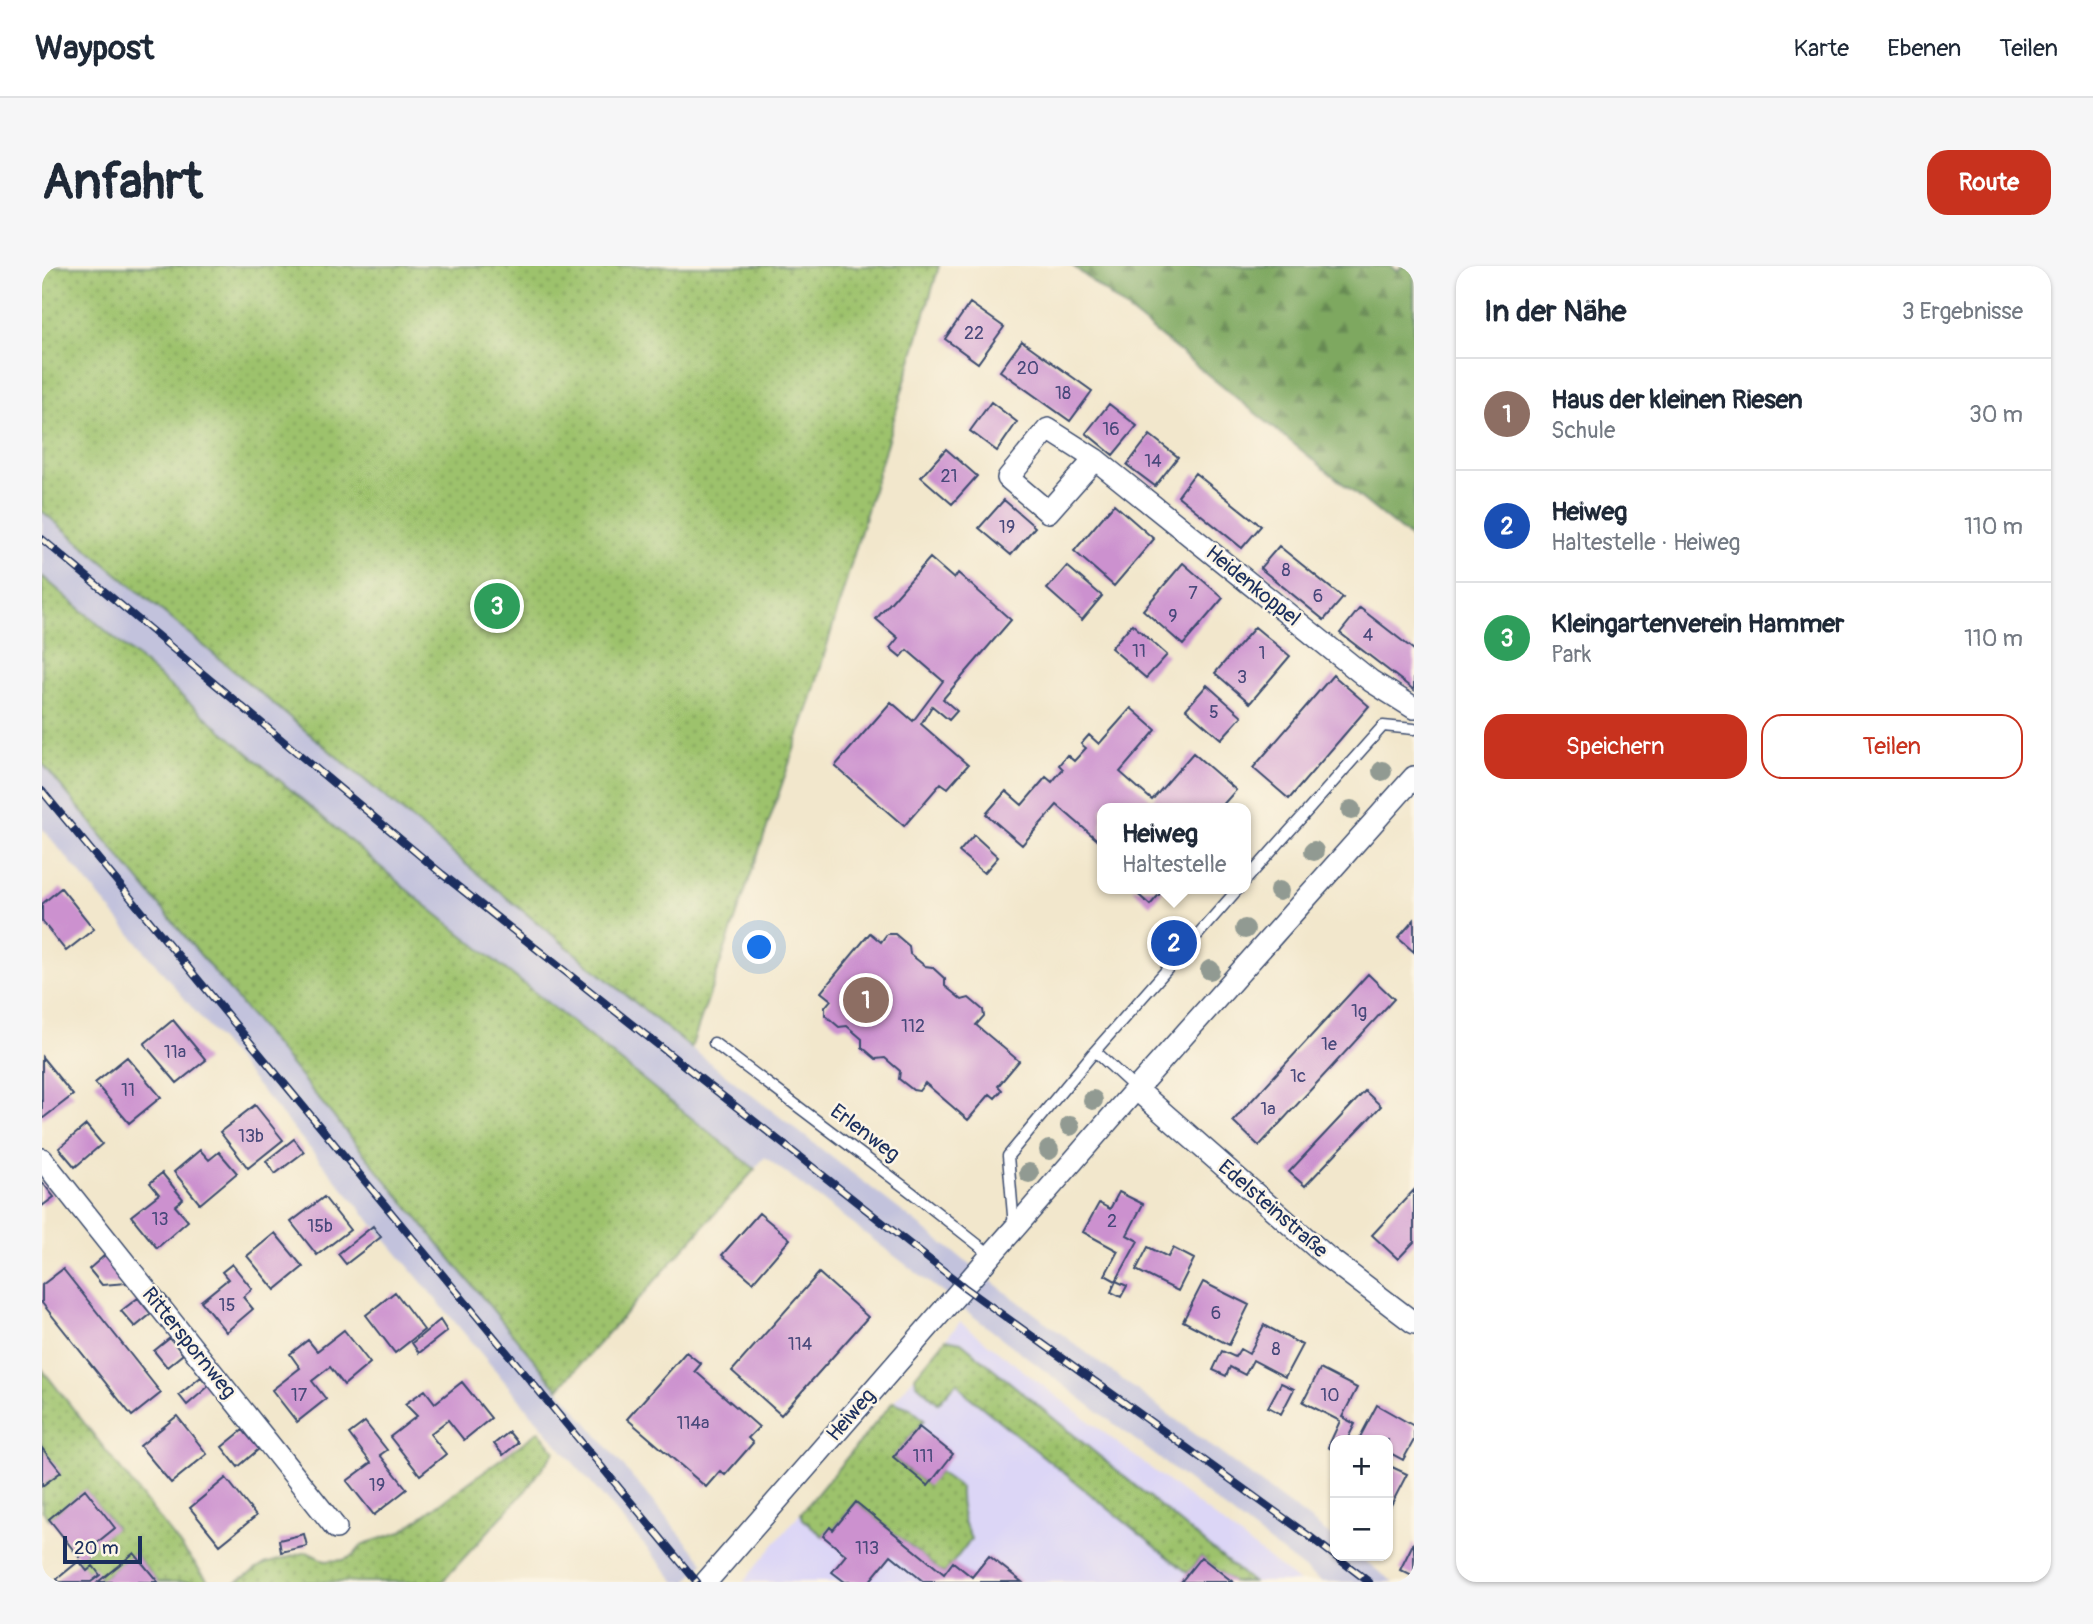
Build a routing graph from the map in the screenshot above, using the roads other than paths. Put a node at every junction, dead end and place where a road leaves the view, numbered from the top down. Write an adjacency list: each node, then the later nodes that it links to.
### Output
1 (1095, 459): 2 (street, Heidenkoppel)
2 (1414, 708)
3 (1414, 729): 5 (lane)
4 (1414, 777): 9 (street, Heiweg)
5 (1251, 874)
6 (1234, 894): 8 (lane)
7 (714, 1044): 12 (lane, Erlenweg)
8 (1095, 1051): 9 (lane); 11 (lane)
9 (1136, 1089): 11 (street, Heiweg); 13 (street, Edelsteinstraße)
10 (42, 1159): 14 (street, Ritterspornweg)
11 (1014, 1229): 12 (street, Heiweg)
12 (991, 1255): 15 (street, Heiweg)
13 (1414, 1323)
14 (336, 1528)
15 (706, 1582)

